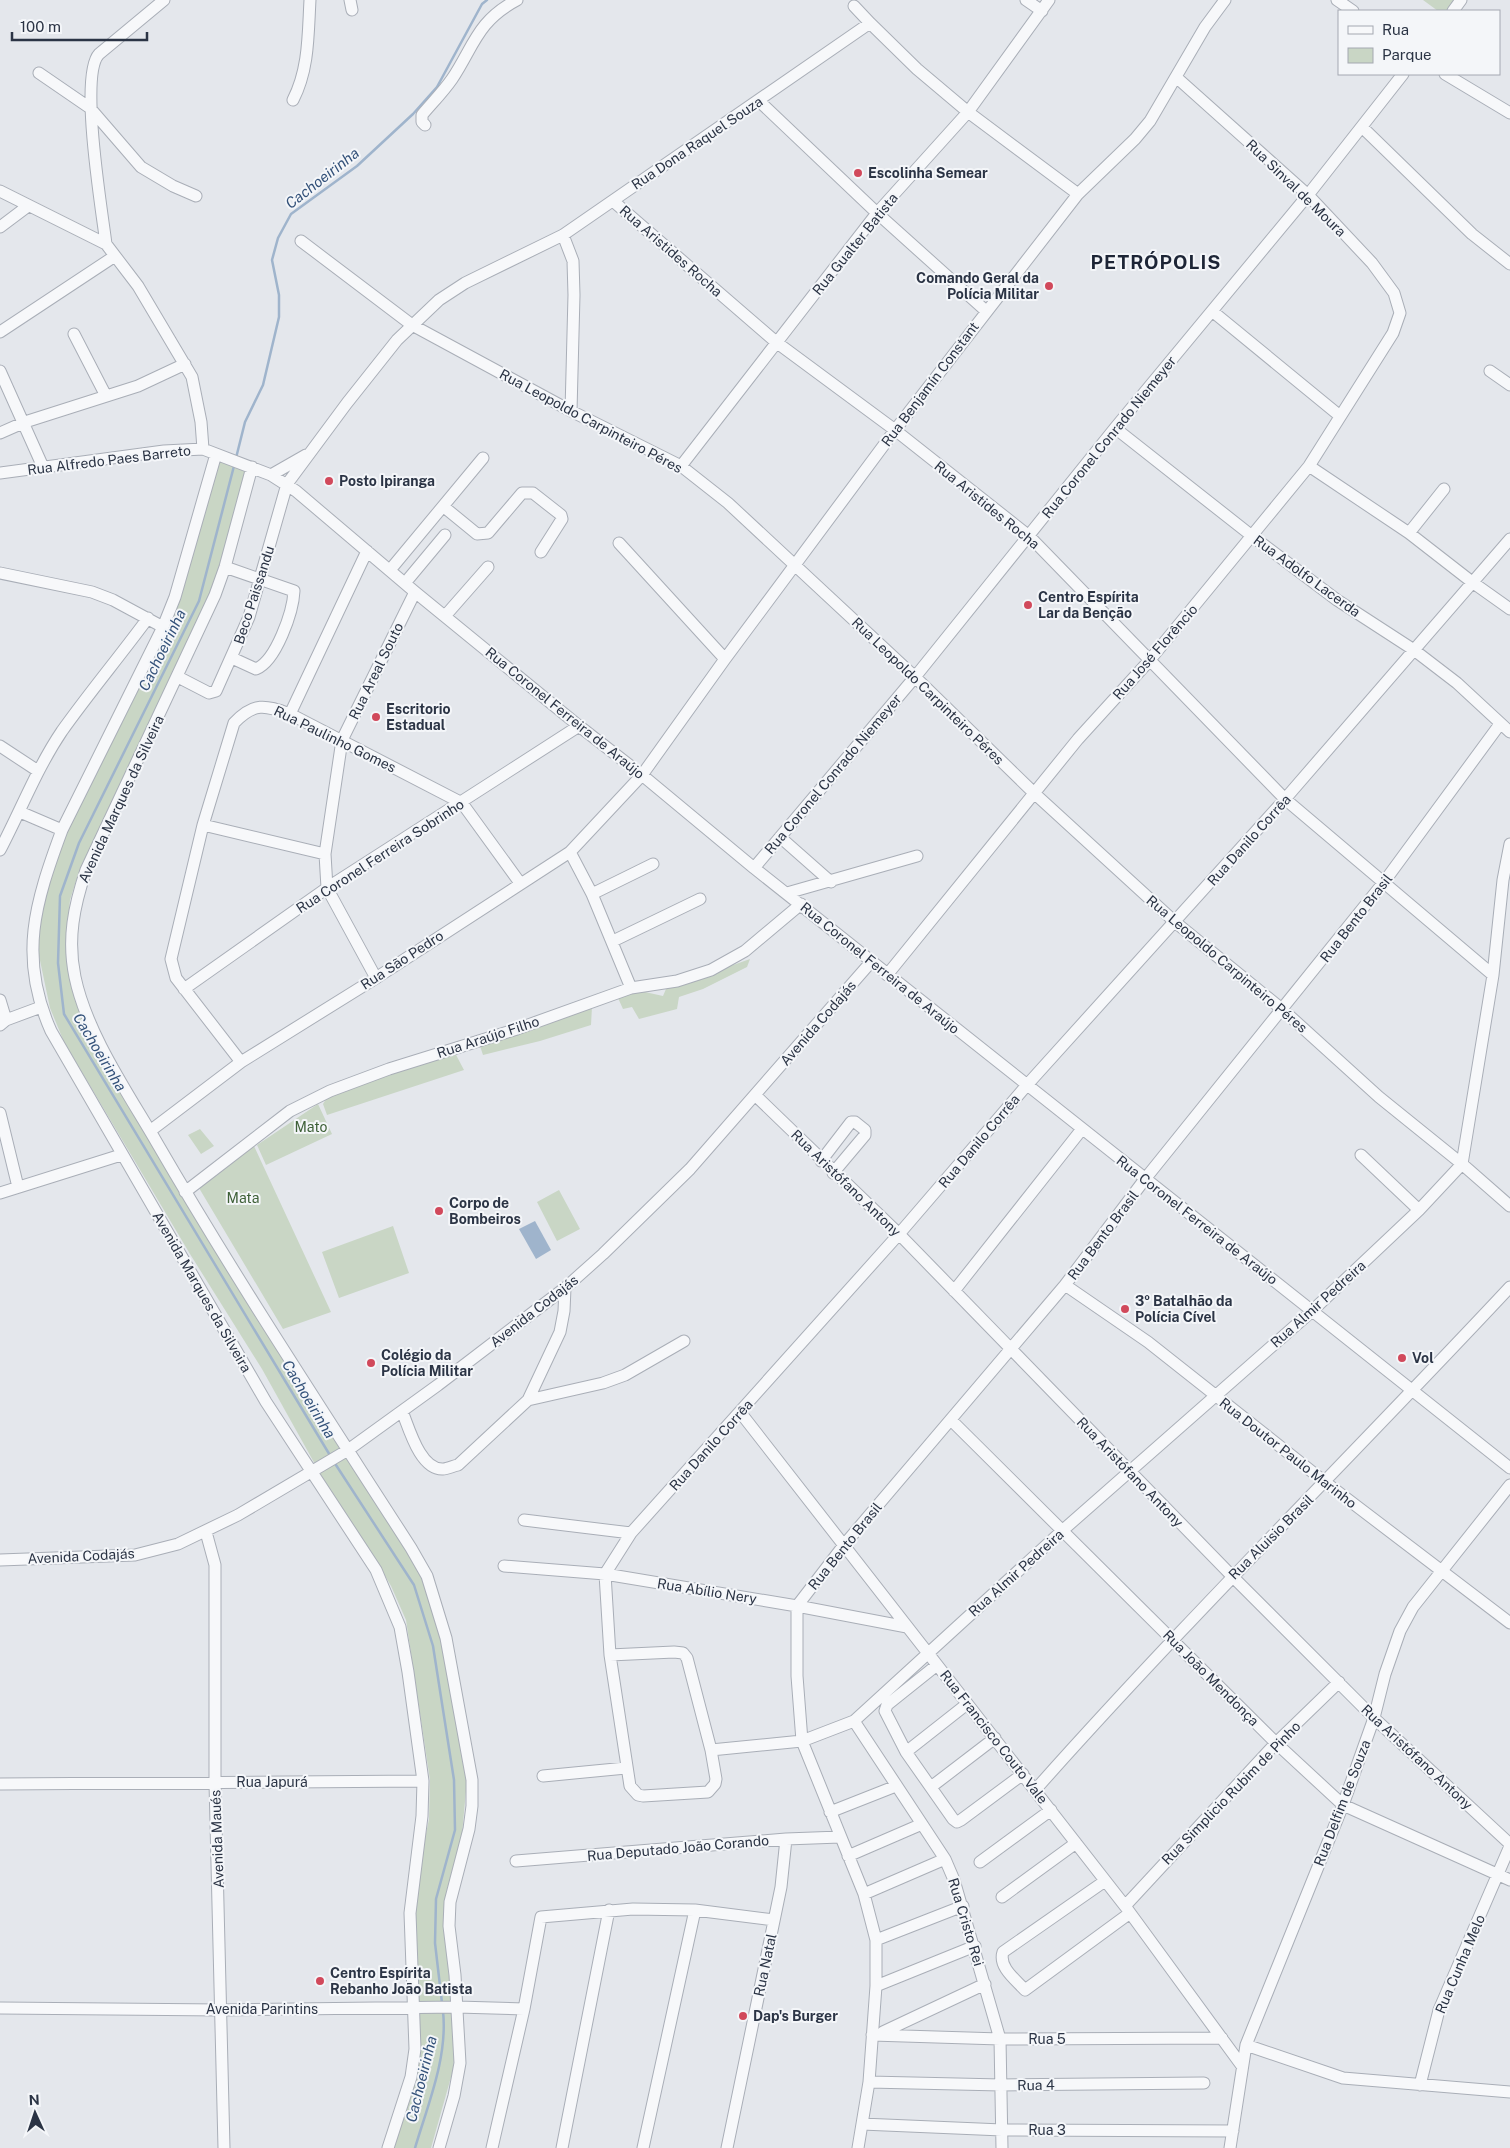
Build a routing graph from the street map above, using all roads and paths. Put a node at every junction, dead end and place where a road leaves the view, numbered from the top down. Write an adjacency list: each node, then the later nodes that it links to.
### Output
1 (164, 0): 18 (street)
2 (310, 0): 16 (street)
3 (517, 0): 21 (street)
4 (1026, 0): 10 (street)
5 (1050, 0): 10 (street, Rua Gualter Batista)
6 (1225, 0): 15 (street, Rua Benjamín Constant)
7 (1337, 0): 9 (street)
8 (854, 6): 11 (street)
9 (1352, 10)
10 (1042, 11): 19 (street, Rua Gualter Batista)
11 (870, 23): 17 (street, Rua Dona Raquel Souza); 19 (street)
12 (39, 73): 18 (street)
13 (1402, 75): 22 (street, Rua Coronel Conrado Niemeyer)
14 (1447, 75): 20 (street)
15 (1176, 77): 24 (street, Rua Benjamín Constant); 26 (street, Rua Sinval de Moura)
16 (293, 100)
17 (759, 101): 27 (street, Rua Dona Raquel Souza); 29 (street)
18 (90, 108): 25 (street); 33 (street)
19 (968, 112): 24 (street); 29 (street, Rua Gualter Batista)
20 (1510, 113)
21 (425, 125)
22 (1362, 127): 26 (street, Rua Coronel Conrado Niemeyer); 35 (street)
23 (0, 191): 28 (street)
24 (1078, 194): 36 (street, Rua Benjamín Constant)
25 (196, 196)
26 (1308, 196): 37 (street, Rua Coronel Conrado Niemeyer); 38 (street, Rua Sinval de Moura)
27 (613, 200): 31 (street, Rua Dona Raquel Souza); 42 (street, Rua Aristides Rocha)
28 (28, 206): 30 (street); 33 (street)
29 (877, 213): 36 (street); 42 (street, Rua Gualter Batista)
30 (0, 227)
31 (563, 235): 39 (street, Rua Dona Raquel Souza); 48 (street)
32 (301, 240): 39 (street, Rua Leopoldo Carpinteiro Péres)
33 (106, 244): 34 (street)
34 (115, 256): 40 (street); 43 (street)
35 (1510, 264)
36 (986, 311): 52 (street, Rua Benjamín Constant)
37 (1212, 311): 49 (street); 51 (street, Rua Coronel Conrado Niemeyer)
38 (1400, 313): 49 (street, Rua José Florêncio)
39 (412, 325): 48 (street, Rua Leopoldo Carpinteiro Péres); 55 (street, Rua Dona Raquel Souza)
40 (0, 332)
41 (74, 334): 47 (street)
42 (776, 342): 52 (street, Rua Aristides Rocha); 59 (street, Rua Gualter Batista)
43 (185, 364): 47 (street); 54 (street)
44 (1490, 370): 46 (street)
45 (0, 371): 50 (street)
46 (1510, 385)
47 (106, 396): 50 (street)
48 (571, 411): 59 (street, Rua Leopoldo Carpinteiro Péres)
49 (1340, 416): 60 (street, Rua José Florêncio)
50 (25, 422): 53 (street); 61 (street)
51 (1115, 428): 69 (street, Rua Coronel Conrado Niemeyer); 70 (street, Rua Adolfo Lacerda)
52 (895, 430): 69 (street, Rua Aristides Rocha); 75 (street, Rua Benjamín Constant)
53 (0, 433)
54 (203, 449): 56 (street, Rua Alfredo Paes Barreto); 61 (street, Rua Alfredo Paes Barreto)
55 (310, 453): 63 (street, Rua Dona Raquel Souza); 64 (street, Rua Dona Raquel Souza)
56 (219, 455): 58 (street, Rua Alfredo Paes Barreto); 87 (street, Avenida Marques da Silveira)
57 (483, 458): 66 (street)
58 (248, 466): 63 (street, Rua Coronel Ferreira de Araújo); 76 (street, Avenida Marques da Silveira)
59 (681, 466): 75 (street, Rua Leopoldo Carpinteiro Péres)
60 (1309, 466): 67 (street); 70 (street, Rua José Florêncio)
61 (43, 467): 62 (street, Rua Alfredo Paes Barreto)
62 (0, 473)
63 (270, 475): 64 (street, Rua Coronel Ferreira de Araújo)
64 (287, 484): 73 (street, Rua Coronel Ferreira de Araújo); 80 (street, Beco Paissandu)
65 (1444, 489): 67 (street)
66 (444, 507): 74 (street); 78 (street)
67 (1409, 533): 81 (street)
68 (445, 535): 82 (street)
69 (1029, 536): 91 (street, Rua Aristides Rocha); 93 (street, Rua Coronel Conrado Niemeyer)
70 (1252, 536): 88 (street, Rua Adolfo Lacerda); 91 (street, Rua José Florêncio)
71 (1510, 539): 81 (street, Rua Danilo Corrêa)
72 (619, 543): 90 (street)
73 (367, 551): 78 (street, Rua Coronel Ferreira de Araújo); 94 (street)
74 (541, 552)
75 (795, 565): 90 (street, Rua Benjamín Constant); 93 (street, Rua Leopoldo Carpinteiro Péres)
76 (225, 567): 80 (street); 92 (street, Avenida Marques da Silveira)
77 (488, 567): 85 (street)
78 (390, 570): 82 (street, Rua Coronel Ferreira de Araújo)
79 (0, 573): 86 (street)
80 (260, 579): 89 (street, Beco Paissandu); 89 (street)
81 (1472, 582): 84 (street); 88 (street, Rua Danilo Corrêa)
82 (405, 583): 83 (street, Rua Coronel Ferreira de Araújo)
83 (415, 592): 85 (street, Rua Coronel Ferreira de Araújo); 98 (street, Rua Areal Souto)
84 (1510, 609)
85 (445, 616): 96 (street, Rua Coronel Ferreira de Araújo)
86 (148, 618): 87 (street); 100 (street)
87 (163, 627): 107 (street, Avenida Marques da Silveira)
88 (1414, 650): 95 (street, Rua Adolfo Lacerda); 103 (street, Rua Danilo Corrêa)
89 (232, 658): 92 (street, Beco Paissandu)
90 (725, 659): 101 (street, Rua Benjamín Constant)
91 (1149, 661): 102 (street, Rua José Florêncio); 103 (street, Rua Aristides Rocha)
92 (178, 677): 141 (street, Avenida Marques da Silveira)
93 (914, 678): 102 (street, Rua Leopoldo Carpinteiro Péres); 108 (street, Rua Coronel Conrado Niemeyer)
94 (290, 714): 98 (street, Rua Paulinho Gomes); 106 (street, Rua Paulinho Gomes)
95 (1500, 724): 97 (street, Rua Adolfo Lacerda); 117 (street, Rua Bento Brasil)
96 (579, 726): 101 (street, Rua Coronel Ferreira de Araújo); 104 (street, Rua Coronel Ferreira Sobrinho)
97 (1510, 732)
98 (342, 740): 104 (street, Rua Paulinho Gomes); 112 (street, Rua Areal Souto)
99 (0, 746): 100 (street)
100 (38, 771): 105 (street)
101 (642, 775): 111 (street, Rua São Pedro); 115 (street, Rua Coronel Ferreira de Araújo)
102 (1034, 793): 124 (street, Rua Leopoldo Carpinteiro Péres); 127 (street, Rua José Florêncio)
103 (1285, 799): 117 (street, Rua Aristides Rocha); 124 (street, Rua Danilo Corrêa)
104 (462, 803): 118 (street, Rua Paulinho Gomes); 119 (street, Rua Coronel Ferreira Sobrinho)
105 (20, 812): 107 (street); 110 (street)
106 (204, 825): 112 (street); 130 (street, Rua Paulinho Gomes)
107 (62, 830): 133 (street, Avenida Marques da Silveira)
108 (780, 837): 115 (street, Rua Coronel Conrado Niemeyer); 116 (street)
109 (1510, 844): 128 (street)
110 (0, 850)
111 (570, 852): 118 (street, Rua São Pedro); 121 (street)
112 (325, 854): 119 (street, Rua Areal Souto)
113 (917, 856): 116 (street)
114 (653, 864): 121 (street)
115 (754, 868): 120 (street, Rua Coronel Ferreira de Araújo)
116 (831, 882): 120 (street)
117 (1384, 882): 128 (street, Rua Aristides Rocha); 134 (street, Rua Bento Brasil)
118 (520, 883): 129 (street, Rua São Pedro)
119 (327, 888): 129 (street, Rua Areal Souto); 130 (street, Rua Coronel Ferreira Sobrinho)
120 (787, 893): 123 (street, Rua Coronel Ferreira de Araújo)
121 (592, 894): 125 (street)
122 (700, 899): 125 (street)
123 (801, 904): 126 (street, Rua Coronel Ferreira de Araújo); 131 (street, Rua Araújo Filho)
124 (1175, 922): 134 (street, Rua Leopoldo Carpinteiro Péres); 137 (street, Rua Danilo Corrêa)
125 (613, 941): 131 (street)
126 (872, 962): 127 (street, Rua Coronel Ferreira de Araújo); 138 (street, Avenida Codajás)
127 (887, 975): 137 (street, Rua Coronel Ferreira de Araújo)
128 (1493, 975): 145 (street)
129 (376, 978): 136 (street, Rua São Pedro)
130 (184, 988): 136 (street, Rua Paulinho Gomes)
131 (631, 988): 149 (street, Rua Araújo Filho)
132 (0, 1000): 135 (street)
133 (40, 1007): 135 (street); 142 (street, Avenida Marques da Silveira)
134 (1283, 1010): 145 (street, Rua Leopoldo Carpinteiro Péres); 147 (street, Rua Bento Brasil)
135 (3, 1023)
136 (241, 1062): 141 (street, Rua São Pedro)
137 (1027, 1085): 140 (street, Rua Coronel Ferreira de Araújo); 153 (street, Rua Danilo Corrêa)
138 (755, 1095): 144 (street, Rua Aristófano Antony); 156 (street, Avenida Codajás)
139 (0, 1113): 148 (street)
140 (1082, 1129): 147 (street, Rua Coronel Ferreira de Araújo); 157 (street)
141 (150, 1131): 149 (street, Avenida Marques da Silveira)
142 (121, 1155): 148 (street); 169 (street, Avenida Marques da Silveira)
143 (1361, 1155): 152 (street)
144 (821, 1161): 146 (street, Rua Aristófano Antony); 146 (street)
145 (1462, 1164): 151 (street, Rua Leopoldo Carpinteiro Péres); 152 (street, Rua Almir Pedreira)
146 (833, 1173): 153 (street, Rua Aristófano Antony)
147 (1145, 1179): 154 (street, Rua Bento Brasil); 158 (street, Rua Coronel Ferreira de Araújo)
148 (18, 1187): 150 (street)
149 (185, 1192): 167 (street, Avenida Marques da Silveira)
150 (0, 1193)
151 (1510, 1206)
152 (1419, 1210): 158 (street, Rua Almir Pedreira)
153 (899, 1234): 157 (street, Rua Aristófano Antony); 165 (street, Rua Danilo Corrêa)
154 (1065, 1285): 160 (street, Rua Bento Brasil); 162 (street, Rua Doutor Paulo Marinho)
155 (1510, 1287): 161 (street, Rua Aluisio Brasil)
156 (565, 1288): 163 (street); 164 (street, Avenida Codajás)
157 (954, 1291): 160 (street, Rua Aristófano Antony)
158 (1312, 1311): 161 (street, Rua Coronel Ferreira de Araújo); 162 (street, Rua Almir Pedreira)
159 (684, 1341): 163 (street)
160 (1012, 1350): 166 (street, Rua Bento Brasil); 170 (street, Rua Aristófano Antony)
161 (1412, 1392): 168 (street, Rua Coronel Ferreira de Araújo); 171 (street, Rua Aluisio Brasil)
162 (1214, 1396): 170 (street, Rua Almir Pedreira); 171 (street, Rua Doutor Paulo Marinho)
163 (528, 1400): 164 (street)
164 (402, 1411): 167 (street, Avenida Codajás)
165 (740, 1412): 176 (street, Rua Danilo Corrêa); 177 (street, Rua Francisco Couto Vale)
166 (952, 1420): 174 (street, Rua João Mendonça); 177 (street, Rua Bento Brasil)
167 (344, 1452): 169 (street, Avenida Codajás); 234 (street, Avenida Marques da Silveira)
168 (1510, 1468)
169 (314, 1469): 175 (street, Avenida Codajás); 202 (street, Avenida Marques da Silveira)
170 (1130, 1471): 174 (street, Rua Almir Pedreira); 182 (street, Rua Aristófano Antony)
171 (1325, 1482): 180 (street, Rua Doutor Paulo Marinho); 182 (street, Rua Aluisio Brasil)
172 (1510, 1485): 180 (street, Rua Delfim de Souza)
173 (524, 1520): 176 (street)
174 (1062, 1530): 186 (street, Rua João Mendonça); 187 (street, Rua Almir Pedreira)
175 (206, 1532): 178 (street, Avenida Codajás); 203 (street, Avenida Maués)
176 (631, 1533): 181 (street, Rua Danilo Corrêa)
177 (844, 1545): 183 (street, Rua Bento Brasil); 185 (street, Rua Francisco Couto Vale)
178 (0, 1560)
179 (504, 1566): 181 (street, Rua Abílio Nery)
180 (1441, 1571): 184 (street, Rua Doutor Paulo Marinho); 192 (street, Rua Delfim de Souza)
181 (605, 1574): 183 (street, Rua Abílio Nery); 188 (street)
182 (1232, 1576): 186 (street, Rua Aluisio Brasil); 190 (street, Rua Aristófano Antony)
183 (797, 1606): 185 (street, Rua Abílio Nery); 195 (street)
184 (1510, 1623)
185 (907, 1627): 187 (street, Rua Francisco Couto Vale)
186 (1172, 1639): 196 (street, Rua João Mendonça); 207 (street, Rua Aluisio Brasil)
187 (928, 1654): 189 (street, Rua Francisco Couto Vale); 193 (street, Rua Almir Pedreira)
188 (610, 1655): 197 (street); 199 (street)
189 (937, 1665): 191 (street, Rua Francisco Couto Vale); 198 (street)
190 (1339, 1682): 192 (street, Rua Aristófano Antony); 196 (street, Rua Simplicio Rubim de Pinho)
191 (967, 1704): 194 (street, Rua Francisco Couto Vale); 198 (street)
192 (1374, 1718): 208 (street, Rua Delfim de Souza); 215 (street, Rua Aristófano Antony)
193 (854, 1721): 195 (street); 205 (street, Rua Cristo Rei)
194 (995, 1738): 200 (street, Rua Francisco Couto Vale); 206 (street)
195 (802, 1741): 197 (street); 210 (street)
196 (1276, 1743): 208 (street, Rua João Mendonça); 226 (street, Rua Simplicio Rubim de Pinho)
197 (711, 1750): 199 (street)
198 (906, 1752): 206 (street)
199 (626, 1768): 201 (street)
200 (1023, 1774): 206 (street); 207 (street, Rua Francisco Couto Vale)
201 (544, 1776)
202 (423, 1781): 203 (street, Rua Japurá); 236 (street, Avenida Marques da Silveira)
203 (215, 1783): 204 (street, Rua Japurá); 238 (street, Avenida Maués)
204 (0, 1784)
205 (896, 1786): 210 (street); 211 (street, Rua Cristo Rei)
206 (931, 1787)
207 (1036, 1789): 209 (street, Rua Francisco Couto Vale)
208 (1344, 1805): 220 (street, Rua João Mendonça); 242 (street, Rua Delfim de Souza)
209 (1051, 1810): 214 (street, Rua Francisco Couto Vale); 219 (street)
210 (830, 1812): 212 (street)
211 (922, 1824): 216 (street); 217 (street, Rua Cristo Rei)
212 (840, 1837): 213 (street, Rua Deputado João Corando); 216 (street)
213 (786, 1839): 218 (street, Rua Deputado João Corando); 229 (street, Rua Natal)
214 (1076, 1843): 221 (street, Rua Francisco Couto Vale); 224 (street)
215 (1510, 1845): 220 (street, Rua Cunha Melo)
216 (848, 1856): 223 (street)
217 (945, 1859): 223 (street); 225 (street, Rua Cristo Rei)
218 (516, 1862)
219 (980, 1862)
220 (1498, 1875): 222 (street, Rua João Mendonça); 247 (street, Rua Cunha Melo)
221 (1105, 1880): 226 (street, Rua Francisco Couto Vale); 226 (street, Rua Simplicio Rubim de Pinho)
222 (1510, 1880)
223 (864, 1894): 230 (street)
224 (1002, 1897)
225 (963, 1906): 230 (street); 231 (street, Rua Cristo Rei)
226 (1128, 1909): 240 (street, Rua Francisco Couto Vale)
227 (609, 1910): 228 (street); 237 (street); 256 (street)
228 (695, 1910): 229 (street); 257 (street)
229 (774, 1920): 258 (street, Rua Natal)
230 (876, 1940): 233 (street)
231 (974, 1946): 232 (street, Rua Cristo Rei); 233 (street)
232 (985, 1984): 239 (street); 241 (street, Rua Cristo Rei)
233 (876, 1986): 239 (street)
234 (454, 2007): 236 (street, Avenida Parintins); 237 (street, Avenida Parintins); 254 (street, Avenida Marques da Silveira)
235 (0, 2008): 238 (street, Avenida Parintins)
236 (416, 2008): 238 (street, Avenida Parintins); 253 (street, Avenida Marques da Silveira)
237 (524, 2009): 255 (street)
238 (222, 2010): 252 (street, Avenida Maués)
239 (876, 2034): 241 (street, Rua 5); 244 (street)
240 (1222, 2038): 241 (street, Rua 5); 243 (street, Rua Francisco Couto Vale)
241 (1000, 2039): 246 (street, Rua Cristo Rei)
242 (1246, 2045): 243 (street, Rua Delfim de Souza); 247 (street)
243 (1242, 2066): 251 (street, Rua Delfim de Souza)
244 (868, 2082): 246 (street, Rua 4); 249 (street)
245 (1204, 2083): 246 (street, Rua 4)
246 (1001, 2085): 250 (street, Rua Cristo Rei)
247 (1420, 2085): 248 (street)
248 (1510, 2092)
249 (862, 2124): 250 (street, Rua 3); 259 (street)
250 (1002, 2130): 251 (street, Rua 3); 260 (street, Rua Cristo Rei)
251 (1233, 2130): 261 (street, Rua Delfim de Souza)
252 (224, 2148)
253 (388, 2148)
254 (439, 2148)
255 (492, 2148)
256 (562, 2148)
257 (643, 2148)
258 (727, 2148)
259 (858, 2148)
260 (1002, 2148)
261 (1230, 2148)

